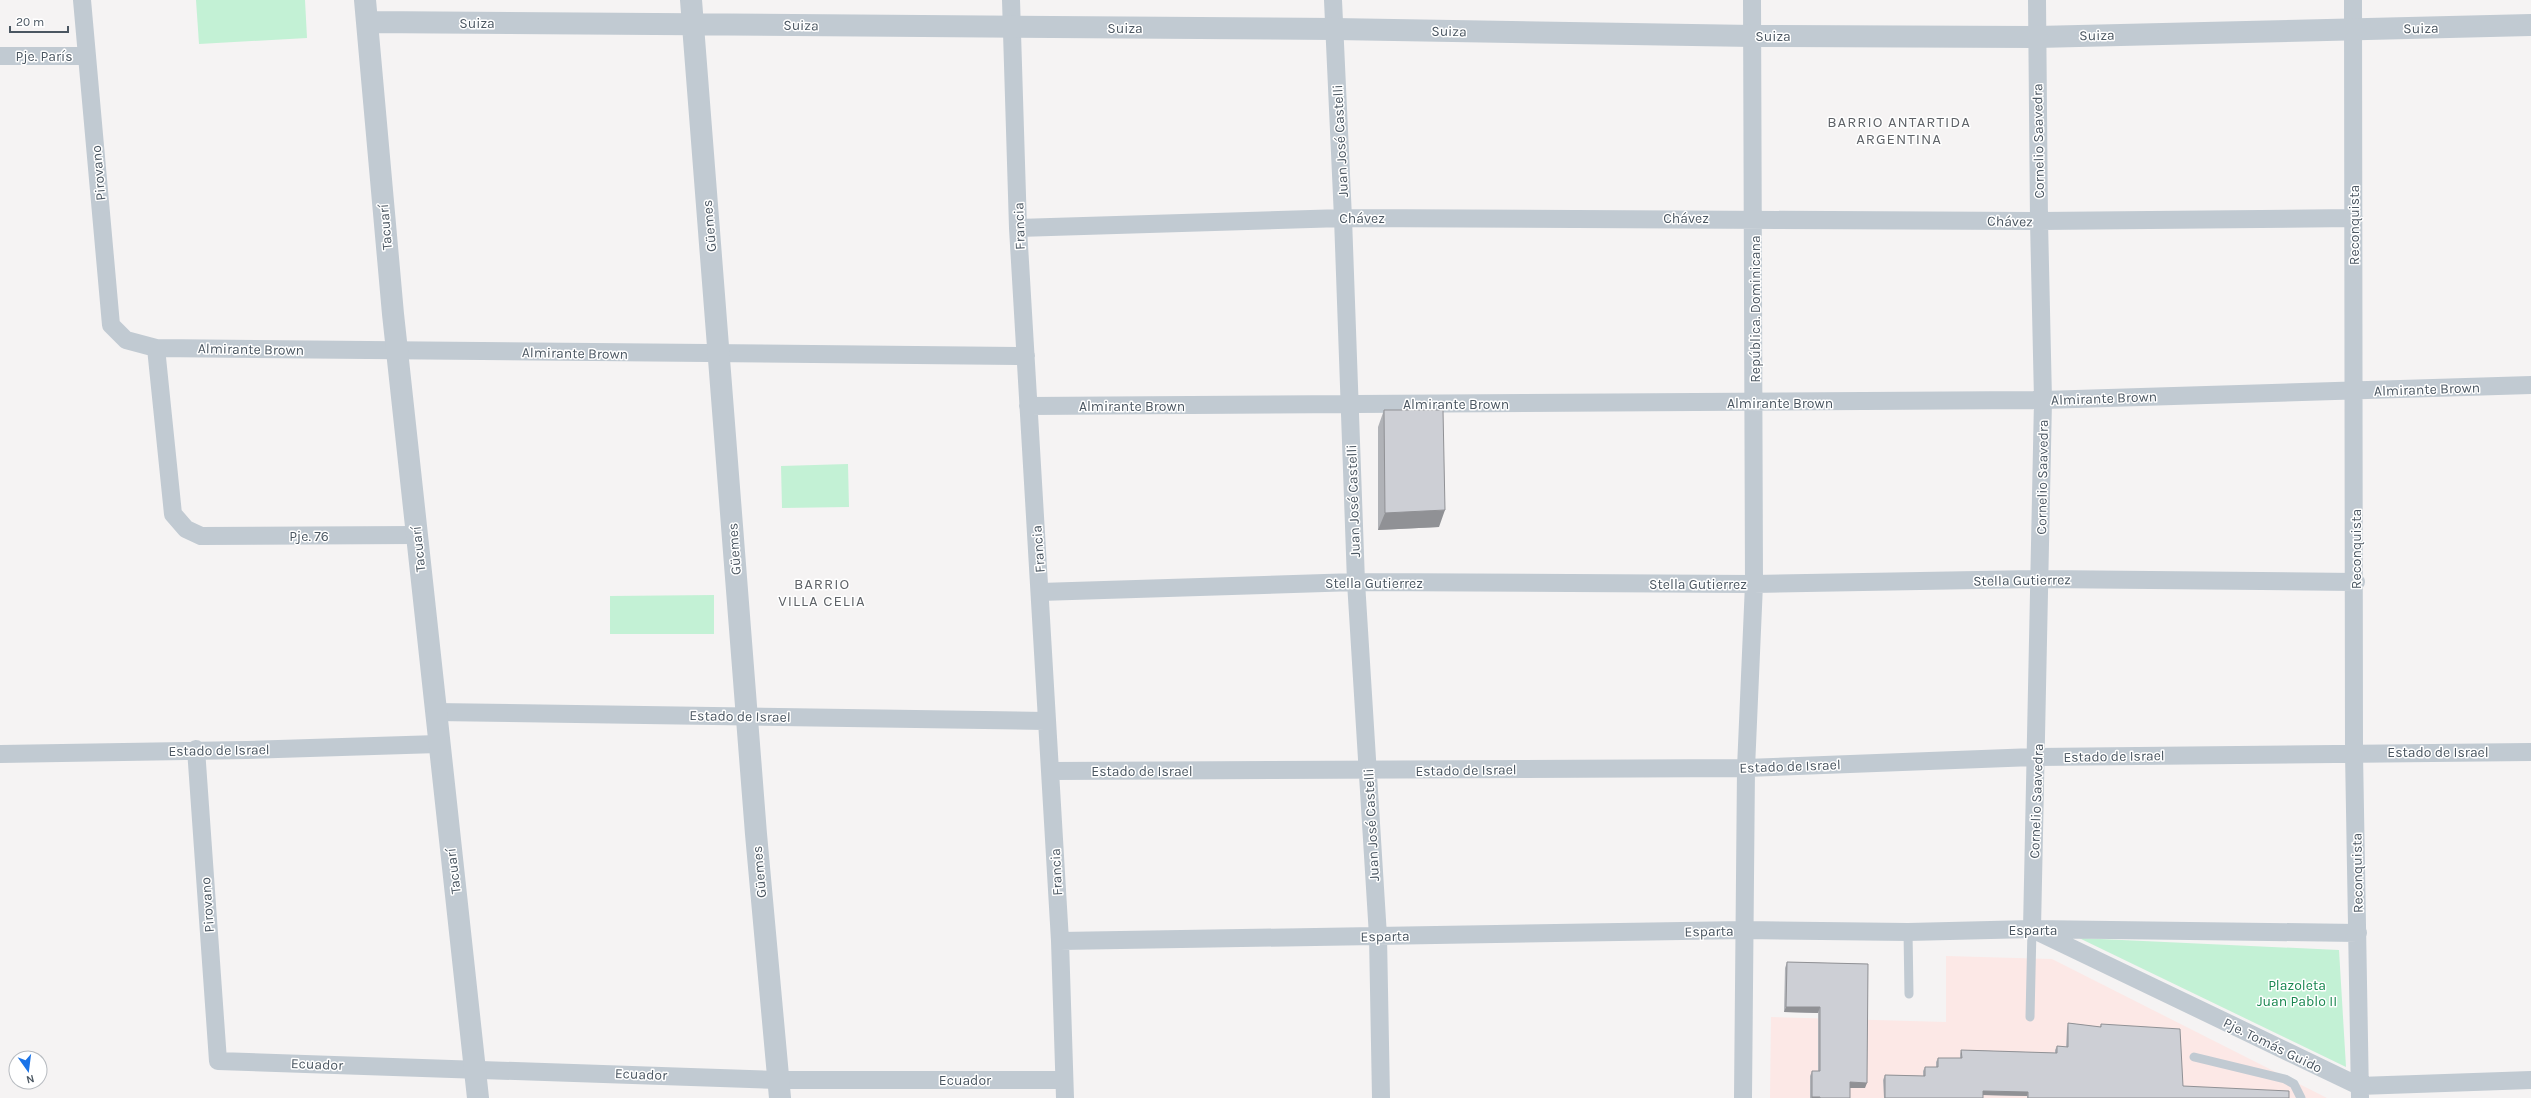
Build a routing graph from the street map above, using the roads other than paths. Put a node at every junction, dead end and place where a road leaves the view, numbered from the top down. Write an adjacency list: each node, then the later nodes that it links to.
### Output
1 (82, 0): 18 (street, Pirovano)
2 (365, 0): 9 (street, Tacuarí)
3 (691, 0): 10 (street, Güemes)
4 (1011, 0): 12 (street, Francia)
5 (1333, 0): 13 (street, Juan José Castelli)
6 (1752, 0): 15 (street, República. Dominicana)
7 (2037, 0): 16 (street, Cornelio Saavedra)
8 (2353, 0): 14 (street, Reconquista)
9 (368, 22): 10 (street, Suiza); 26 (street, Tacuarí)
10 (694, 24): 12 (street, Suiza); 27 (street, Güemes)
11 (2531, 25): 14 (street, Suiza)
12 (1012, 28): 13 (street, Suiza); 23 (street, Francia)
13 (1335, 29): 15 (street, Suiza); 19 (street, Juan José Castelli)
14 (2354, 30): 16 (street, Suiza); 21 (street, Reconquista)
15 (1753, 36): 16 (street, Suiza); 20 (street, República. Dominicana)
16 (2036, 37): 22 (street, Cornelio Saavedra)
17 (0, 56): 18 (street, Pje. París)
18 (87, 56): 24 (street, Pirovano)
19 (1343, 218): 20 (street, Chávez); 23 (street, Chávez); 33 (street, Juan José Castelli)
20 (1754, 218): 22 (street, Chávez); 32 (street, República. Dominicana)
21 (2354, 218): 22 (street, Chávez); 30 (street, Reconquista)
22 (2039, 221): 31 (street, Cornelio Saavedra)
23 (1018, 228): 28 (street, Francia)
24 (126, 340): 25 (street, Almirante Brown)
25 (156, 348): 26 (street, Almirante Brown); 35 (street, Pje. 76)
26 (397, 351): 27 (street, Almirante Brown); 35 (street, Tacuarí)
27 (719, 354): 28 (street, Almirante Brown); 42 (street, Güemes)
28 (1026, 356): 34 (street, Francia)
29 (2531, 385): 30 (street, Almirante Brown)
30 (2355, 391): 31 (street, Almirante Brown); 38 (street, Reconquista)
31 (2043, 400): 32 (street, Almirante Brown); 36 (street, Cornelio Saavedra)
32 (1755, 403): 33 (street, Almirante Brown); 39 (street, República. Dominicana)
33 (1349, 405): 34 (street, Almirante Brown); 37 (street, Juan José Castelli)
34 (1028, 406): 40 (street, Francia)
35 (417, 535): 41 (street, Tacuarí)
36 (2041, 579): 38 (street, Stella Gutierrez); 39 (street, Stella Gutierrez); 49 (street, Cornelio Saavedra)
37 (1356, 582): 39 (street, Stella Gutierrez); 40 (street, Stella Gutierrez); 51 (street, Juan José Castelli)
38 (2356, 582): 47 (street, Reconquista)
39 (1754, 584): 50 (street, República. Dominicana)
40 (1040, 592): 43 (street, Francia)
41 (435, 712): 42 (street, Estado de Israel); 44 (street, Tacuarí)
42 (746, 716): 43 (street, Estado de Israel); 66 (street, Güemes)
43 (1045, 721): 52 (street, Francia)
44 (438, 744): 45 (street, Estado de Israel); 63 (street, Tacuarí)
45 (196, 750): 48 (street, Estado de Israel); 62 (street, Pirovano)
46 (2531, 752): 47 (street, Estado de Israel)
47 (2354, 753): 49 (street, Estado de Israel); 56 (street, Reconquista)
48 (0, 754)
49 (2037, 757): 50 (street, Estado de Israel); 53 (street, Cornelio Saavedra)
50 (1746, 768): 51 (street, Estado de Israel); 54 (street, República. Dominicana)
51 (1368, 770): 52 (street, Estado de Israel); 57 (street, Juan José Castelli)
52 (1050, 771): 58 (street, Francia)
53 (2032, 929): 55 (street, Esparta); 56 (street, Esparta); 60 (lane); 67 (street, Pje. Tomás Guido)
54 (1745, 930): 55 (street, Esparta); 57 (street, Esparta); 71 (street, República. Dominicana)
55 (1908, 932): 59 (lane)
56 (2358, 933): 67 (street, Reconquista)
57 (1378, 936): 58 (street, Esparta); 70 (street, Juan José Castelli)
58 (1060, 941): 64 (street, Francia)
59 (1909, 994)
60 (2030, 1018)
61 (2194, 1057): 72 (lane)
62 (218, 1061): 63 (street, Ecuador)
63 (475, 1068): 66 (street, Ecuador); 68 (street, Tacuarí)
64 (1063, 1080): 66 (street, Ecuador); 69 (street, Francia)
65 (2531, 1080): 67 (street, Pje. Tomás Guido)
66 (780, 1089)
67 (2359, 1092)
68 (478, 1098)
69 (1065, 1098)
70 (1381, 1098)
71 (1743, 1098)
72 (2301, 1098)

